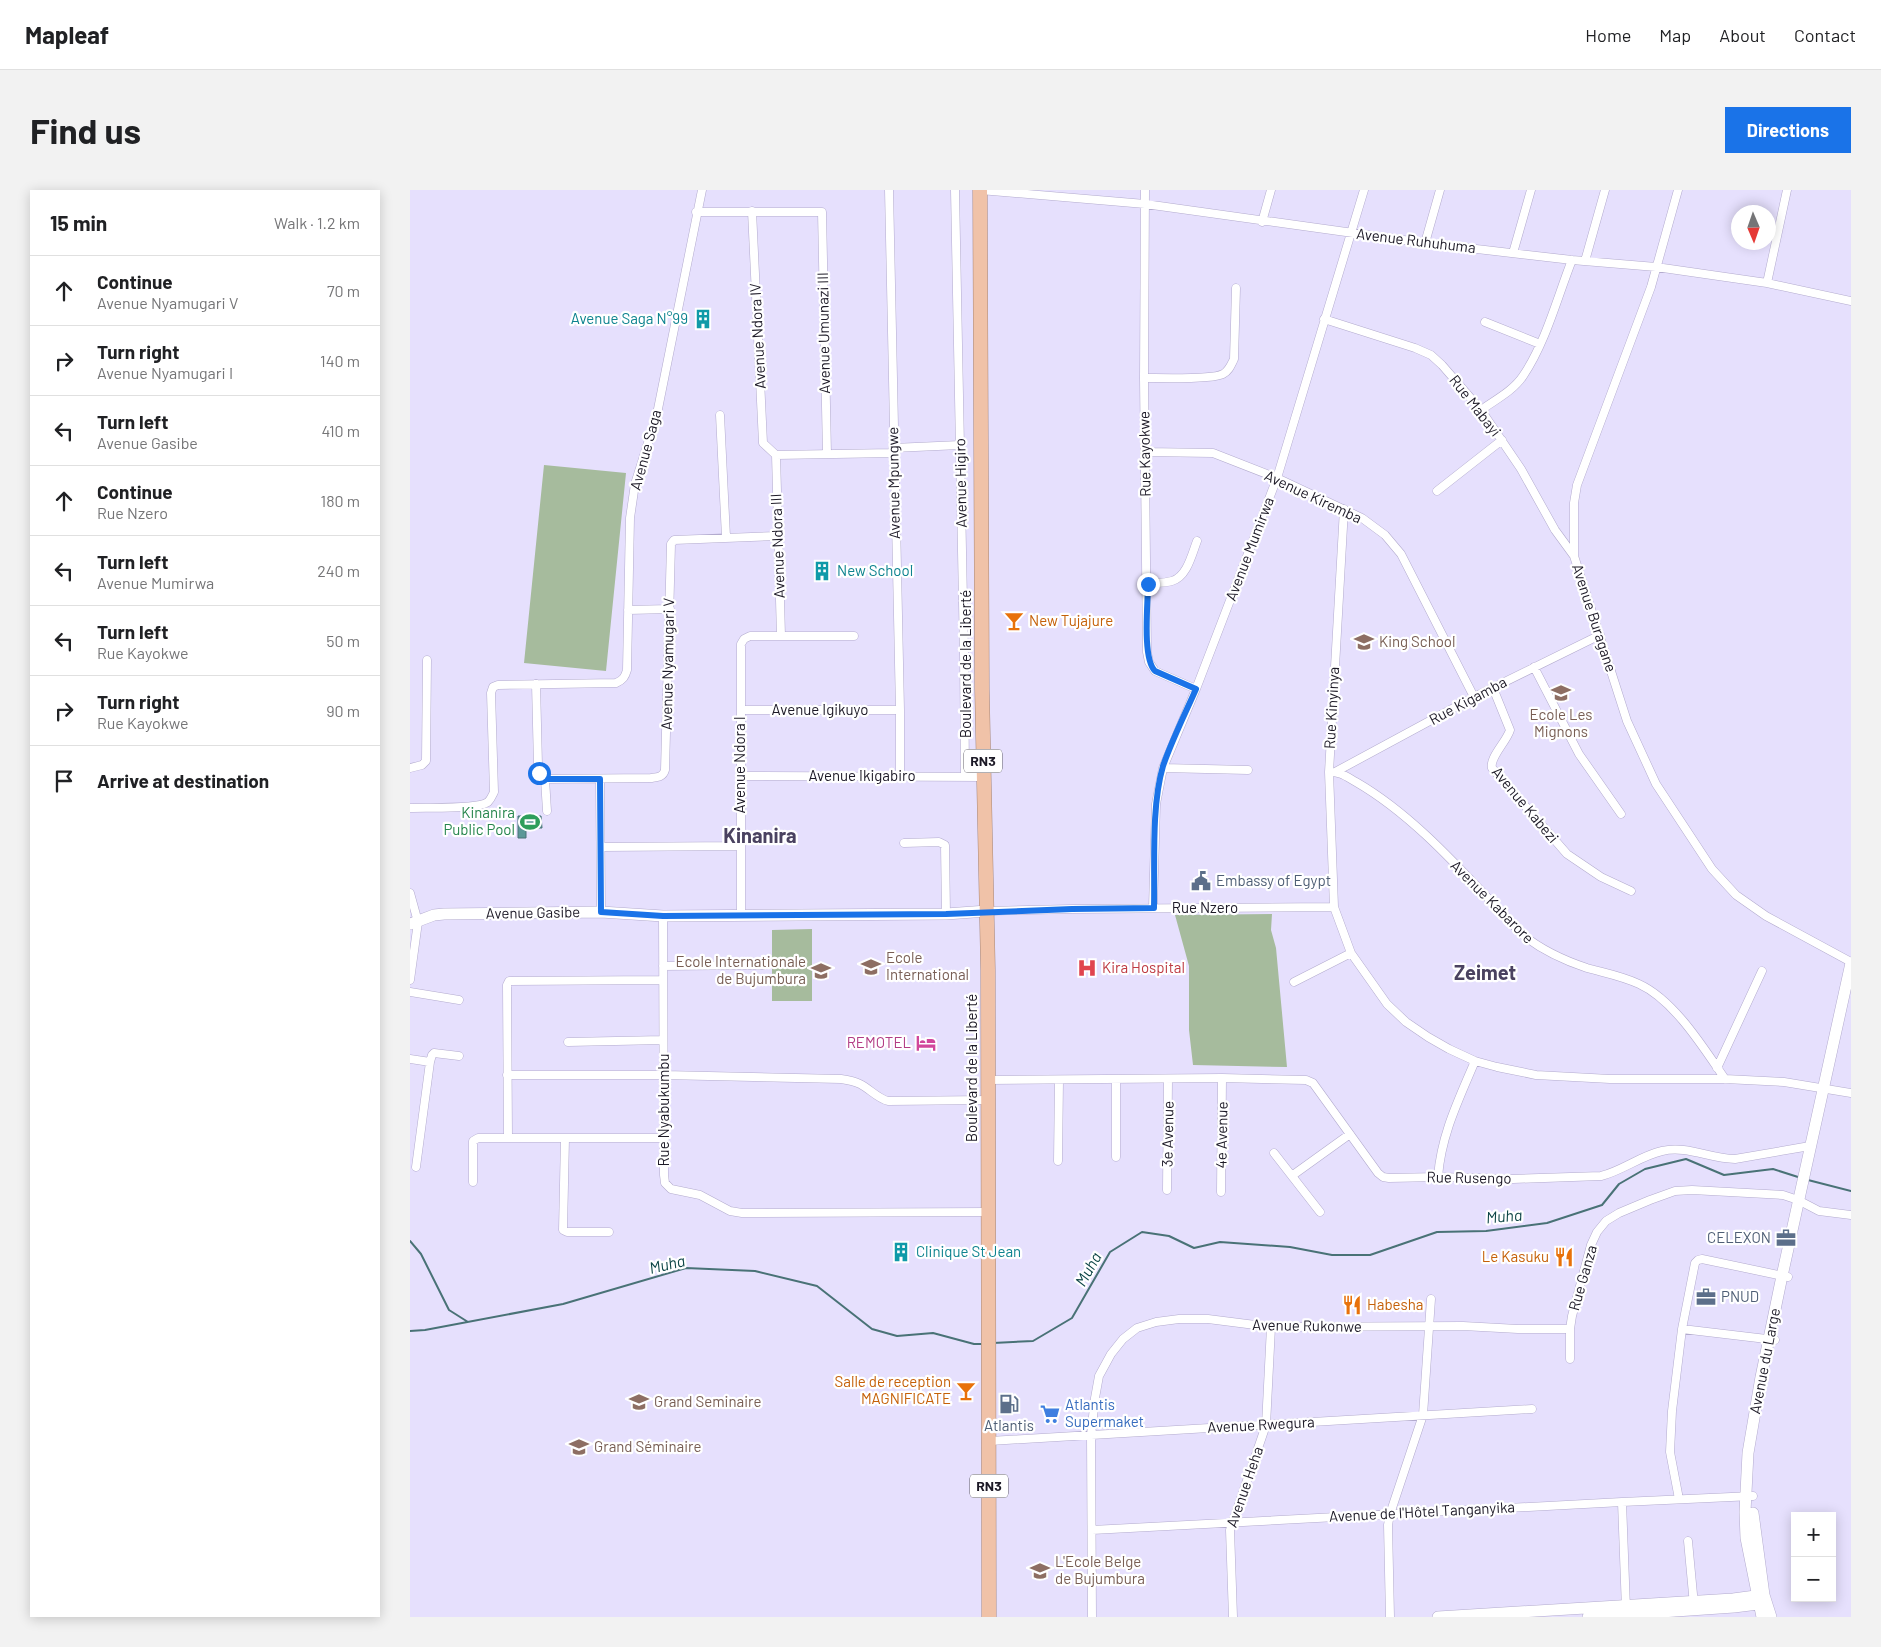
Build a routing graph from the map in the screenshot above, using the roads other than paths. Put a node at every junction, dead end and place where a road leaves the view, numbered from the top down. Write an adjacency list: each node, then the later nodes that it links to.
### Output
1 (702, 190): 15 (street, Avenue Saga)
2 (889, 190): 34 (street, Avenue Mpungwe)
3 (955, 190): 33 (street, Avenue Higiro)
4 (980, 190): 13 (street, Avenue Ruhuhuma); 66 (highway, Boulevard de la Liberté / RN3)
5 (1145, 190): 13 (street, Rue Kayokwe)
6 (1271, 190): 16 (street)
7 (1364, 190): 17 (street, Avenue Mumirwa)
8 (1440, 190): 18 (street)
9 (1531, 190): 19 (street)
10 (1606, 190): 21 (street)
11 (1678, 190): 22 (street, Avenue Buragane)
12 (1787, 190): 23 (street)
13 (1145, 204): 16 (street, Avenue Ruhuhuma); 29 (street, Rue Kayokwe)
14 (752, 211): 15 (street); 36 (street, Avenue Umunazi III); 37 (street, Avenue Ndora IV)
15 (696, 212): 47 (street, Avenue Saga)
16 (1262, 222): 17 (street, Avenue Ruhuhuma)
17 (1351, 232): 18 (street, Avenue Ruhuhuma); 26 (street, Avenue Mumirwa)
18 (1424, 243): 19 (street, Avenue Ruhuhuma)
19 (1513, 253): 20 (street, Avenue Ruhuhuma)
20 (1572, 260): 21 (street, Avenue Ruhuhuma); 28 (street)
21 (1585, 261): 22 (street, Avenue Ruhuhuma)
22 (1656, 266): 23 (street, Avenue Ruhuhuma); 44 (street, Avenue Buragane)
23 (1767, 283): 25 (street, Avenue Ruhuhuma)
24 (1236, 288): 29 (street)
25 (1851, 301)
26 (1324, 319): 30 (street, Rue Mabayi); 38 (street, Avenue Mumirwa)
27 (1485, 322): 28 (street)
28 (1540, 344): 30 (street)
29 (1144, 378): 35 (street, Rue Kayokwe)
30 (1481, 410): 32 (street, Rue Mabayi)
31 (720, 415): 42 (street)
32 (1502, 440): 39 (street); 44 (street, Rue Mabayi)
33 (960, 446): 34 (street); 65 (street, Avenue Higiro)
34 (893, 451): 36 (street); 58 (street, Avenue Mpungwe)
35 (1145, 452): 38 (street, Avenue Kiremba); 45 (street, Rue Kayokwe)
36 (827, 454): 37 (street)
37 (776, 455): 41 (street, Avenue Ndora III)
38 (1277, 478): 40 (street, Avenue Kiremba); 55 (street, Avenue Mumirwa)
39 (1437, 491)
40 (1344, 509): 56 (street, Avenue Kiremba); 62 (street, Rue Kinyinya)
41 (777, 536): 42 (street, Avenue Nyamugari V); 49 (street, Avenue Ndora III)
42 (726, 537): 46 (street, Avenue Nyamugari V)
43 (1197, 541): 45 (street)
44 (1574, 556): 48 (street, Avenue Buragane)
45 (1148, 584): 55 (street, Rue Kayokwe)
46 (670, 609): 47 (street); 68 (street, Avenue Nyamugari V)
47 (628, 610): 53 (street, Avenue Saga)
48 (1600, 635): 52 (street, Rue Kigamba); 86 (street, Avenue Buragane)
49 (781, 636): 50 (street); 57 (street, Avenue Ndora I)
50 (854, 636)
51 (427, 660): 59 (street)
52 (1534, 668): 54 (street, Rue Kigamba); 71 (street)
53 (533, 685): 67 (street); 69 (street)
54 (1493, 688): 56 (street, Rue Kigamba); 75 (street, Avenue Kabezi)
55 (1196, 689): 60 (street, Avenue Mumirwa)
56 (1474, 697): 62 (street, Rue Kigamba)
57 (741, 710): 58 (street, Avenue Igikuyo); 63 (street, Avenue Ndora I)
58 (900, 710): 64 (street, Avenue Mpungwe)
59 (410, 768)
60 (1163, 768): 61 (street); 78 (street, Avenue Mumirwa)
61 (1248, 770)
62 (1333, 771): 77 (street, Rue Kinyinya); 101 (street, Avenue Kabarore)
63 (740, 776): 64 (street, Avenue Ikigabiro); 73 (street, Avenue Ndora I)
64 (900, 776): 65 (street, Avenue Ikigabiro)
65 (965, 776): 66 (street, Avenue Ikigabiro)
66 (984, 777): 80 (highway, Boulevard de la Liberté / RN3)
67 (545, 779): 68 (street, Avenue Nyamugari V); 70 (street)
68 (600, 779): 74 (street)
69 (410, 808)
70 (548, 811)
71 (1621, 814)
72 (904, 843): 81 (street)
73 (740, 846): 74 (street); 83 (street, Avenue Ndora I)
74 (602, 847): 79 (street)
75 (1631, 891)
76 (410, 892): 84 (street)
77 (1334, 907): 78 (street, Rue Nzero); 85 (street, Rue Kinyinya)
78 (1154, 908): 80 (street, Rue Nzero)
79 (601, 912): 82 (main road, Avenue Gasibe); 84 (main road, Avenue Gasibe)
80 (987, 912): 81 (main road, Avenue Gasibe); 108 (highway, Boulevard de la Liberté / RN3)
81 (946, 914): 83 (main road, Avenue Gasibe)
82 (663, 916): 83 (main road, Avenue Gasibe); 88 (street, Rue Nyabukumbu)
83 (741, 916)
84 (414, 923): 90 (street)
85 (1351, 953): 92 (street); 99 (street, Rue Kinyinya)
86 (1851, 962): 110 (main road, Avenue du Large)
87 (764, 965): 88 (street)
88 (663, 966): 91 (street, Rue Nyabukumbu)
89 (1762, 971): 101 (street)
90 (410, 980)
91 (663, 980): 95 (street, Rue Nyabukumbu); 102 (street)
92 (1294, 982)
93 (410, 992): 94 (street)
94 (459, 1000)
95 (664, 1040): 96 (street); 103 (street, Rue Nyabukumbu)
96 (568, 1042)
97 (459, 1056): 100 (street)
98 (410, 1059): 100 (street)
99 (1475, 1061): 107 (street, Rue Kinyinya); 125 (street)
100 (430, 1062): 122 (street)
101 (1717, 1068): 107 (street, Avenue Kabarore)
102 (507, 1074): 103 (street); 115 (street)
103 (664, 1075): 112 (street); 117 (street, Rue Nyabukumbu)
104 (1222, 1078): 106 (street, Rue Rusengo); 114 (street, Rue Rusengo); 128 (street, 4e Avenue)
105 (1116, 1079): 106 (street, Rue Rusengo); 109 (street, Rue Rusengo); 120 (street)
106 (1168, 1079): 127 (street, 3e Avenue)
107 (1725, 1079): 110 (street, Rue Kinyinya)
108 (988, 1080): 109 (street, Rue Rusengo); 112 (highway, Boulevard de la Liberté / RN3)
109 (1059, 1080): 121 (street)
110 (1824, 1088): 111 (street, Rue Kinyinya); 113 (main road, Avenue du Large)
111 (1851, 1093)
112 (988, 1100): 130 (highway, Boulevard de la Liberté / RN3)
113 (1820, 1107): 118 (main road, Avenue du Large); 123 (main road, Avenue du Large)
114 (1350, 1134): 124 (street); 125 (street, Rue Rusengo)
115 (508, 1138): 116 (street); 126 (street)
116 (565, 1138): 117 (street); 133 (street)
117 (665, 1138): 130 (street, Rue Nyabukumbu)
118 (1810, 1146): 123 (main road, Avenue du Large); 125 (street, Rue Rusengo)
119 (1274, 1153): 124 (street)
120 (1116, 1157)
121 (1058, 1162)
122 (416, 1167)
123 (1808, 1170): 129 (main road, Avenue du Large)
124 (1293, 1175): 131 (street)
125 (1438, 1177)
126 (473, 1182)
127 (1167, 1190)
128 (1221, 1192)
129 (1801, 1202): 132 (street, Rue Ganza); 134 (main road, Avenue du Large); 138 (street, Rue Ganza)
130 (988, 1212): 146 (highway, Boulevard de la Liberté / RN3)
131 (1320, 1212)
132 (1851, 1215)
133 (609, 1232)
134 (1785, 1276): 139 (street); 140 (main road, Avenue du Large)
135 (1431, 1299): 137 (street)
136 (1271, 1327): 137 (street, Avenue Rukonwe); 144 (street, Avenue Heha); 145 (street, Avenue Rukonwe)
137 (1429, 1327): 138 (street, Avenue Rukonwe); 143 (street)
138 (1570, 1328): 141 (street, Rue Ganza)
139 (1682, 1329): 140 (street); 148 (street)
140 (1772, 1339): 147 (main road, Avenue du Large)
141 (1570, 1359)
142 (1532, 1408): 143 (street, Avenue Rwegura)
143 (1423, 1415): 144 (street, Avenue Rwegura); 150 (street)
144 (1266, 1425): 145 (street, Avenue Rwegura); 151 (street, Avenue Heha)
145 (1091, 1435): 146 (street, Avenue Rwegura); 152 (street, Avenue Rukonwe)
146 (990, 1441): 158 (highway, Boulevard de la Liberté / RN3)
147 (1749, 1496): 148 (street, Avenue de l'Hôtel Tanganyika); 154 (main road, Avenue du Large)
148 (1679, 1500): 149 (street, Avenue de l'Hôtel Tanganyika)
149 (1622, 1502): 150 (street, Avenue de l'Hôtel Tanganyika); 156 (street)
150 (1390, 1514): 151 (street, Avenue de l'Hôtel Tanganyika); 161 (street)
151 (1232, 1522): 152 (street, Avenue de l'Hôtel Tanganyika); 160 (street, Avenue Heha)
152 (1092, 1530): 159 (street, Avenue Rukonwe)
153 (1688, 1540): 155 (street)
154 (1762, 1599): 155 (main road); 164 (main road, Avenue du Large); 165 (main road, Avenue du Large)
155 (1694, 1606): 156 (main road)
156 (1627, 1612): 157 (main road); 163 (main road)
157 (1516, 1615): 162 (main road)
158 (990, 1617)
159 (1092, 1617)
160 (1233, 1617)
161 (1390, 1617)
162 (1438, 1617)
163 (1588, 1617)
164 (1762, 1617)
165 (1771, 1617)

